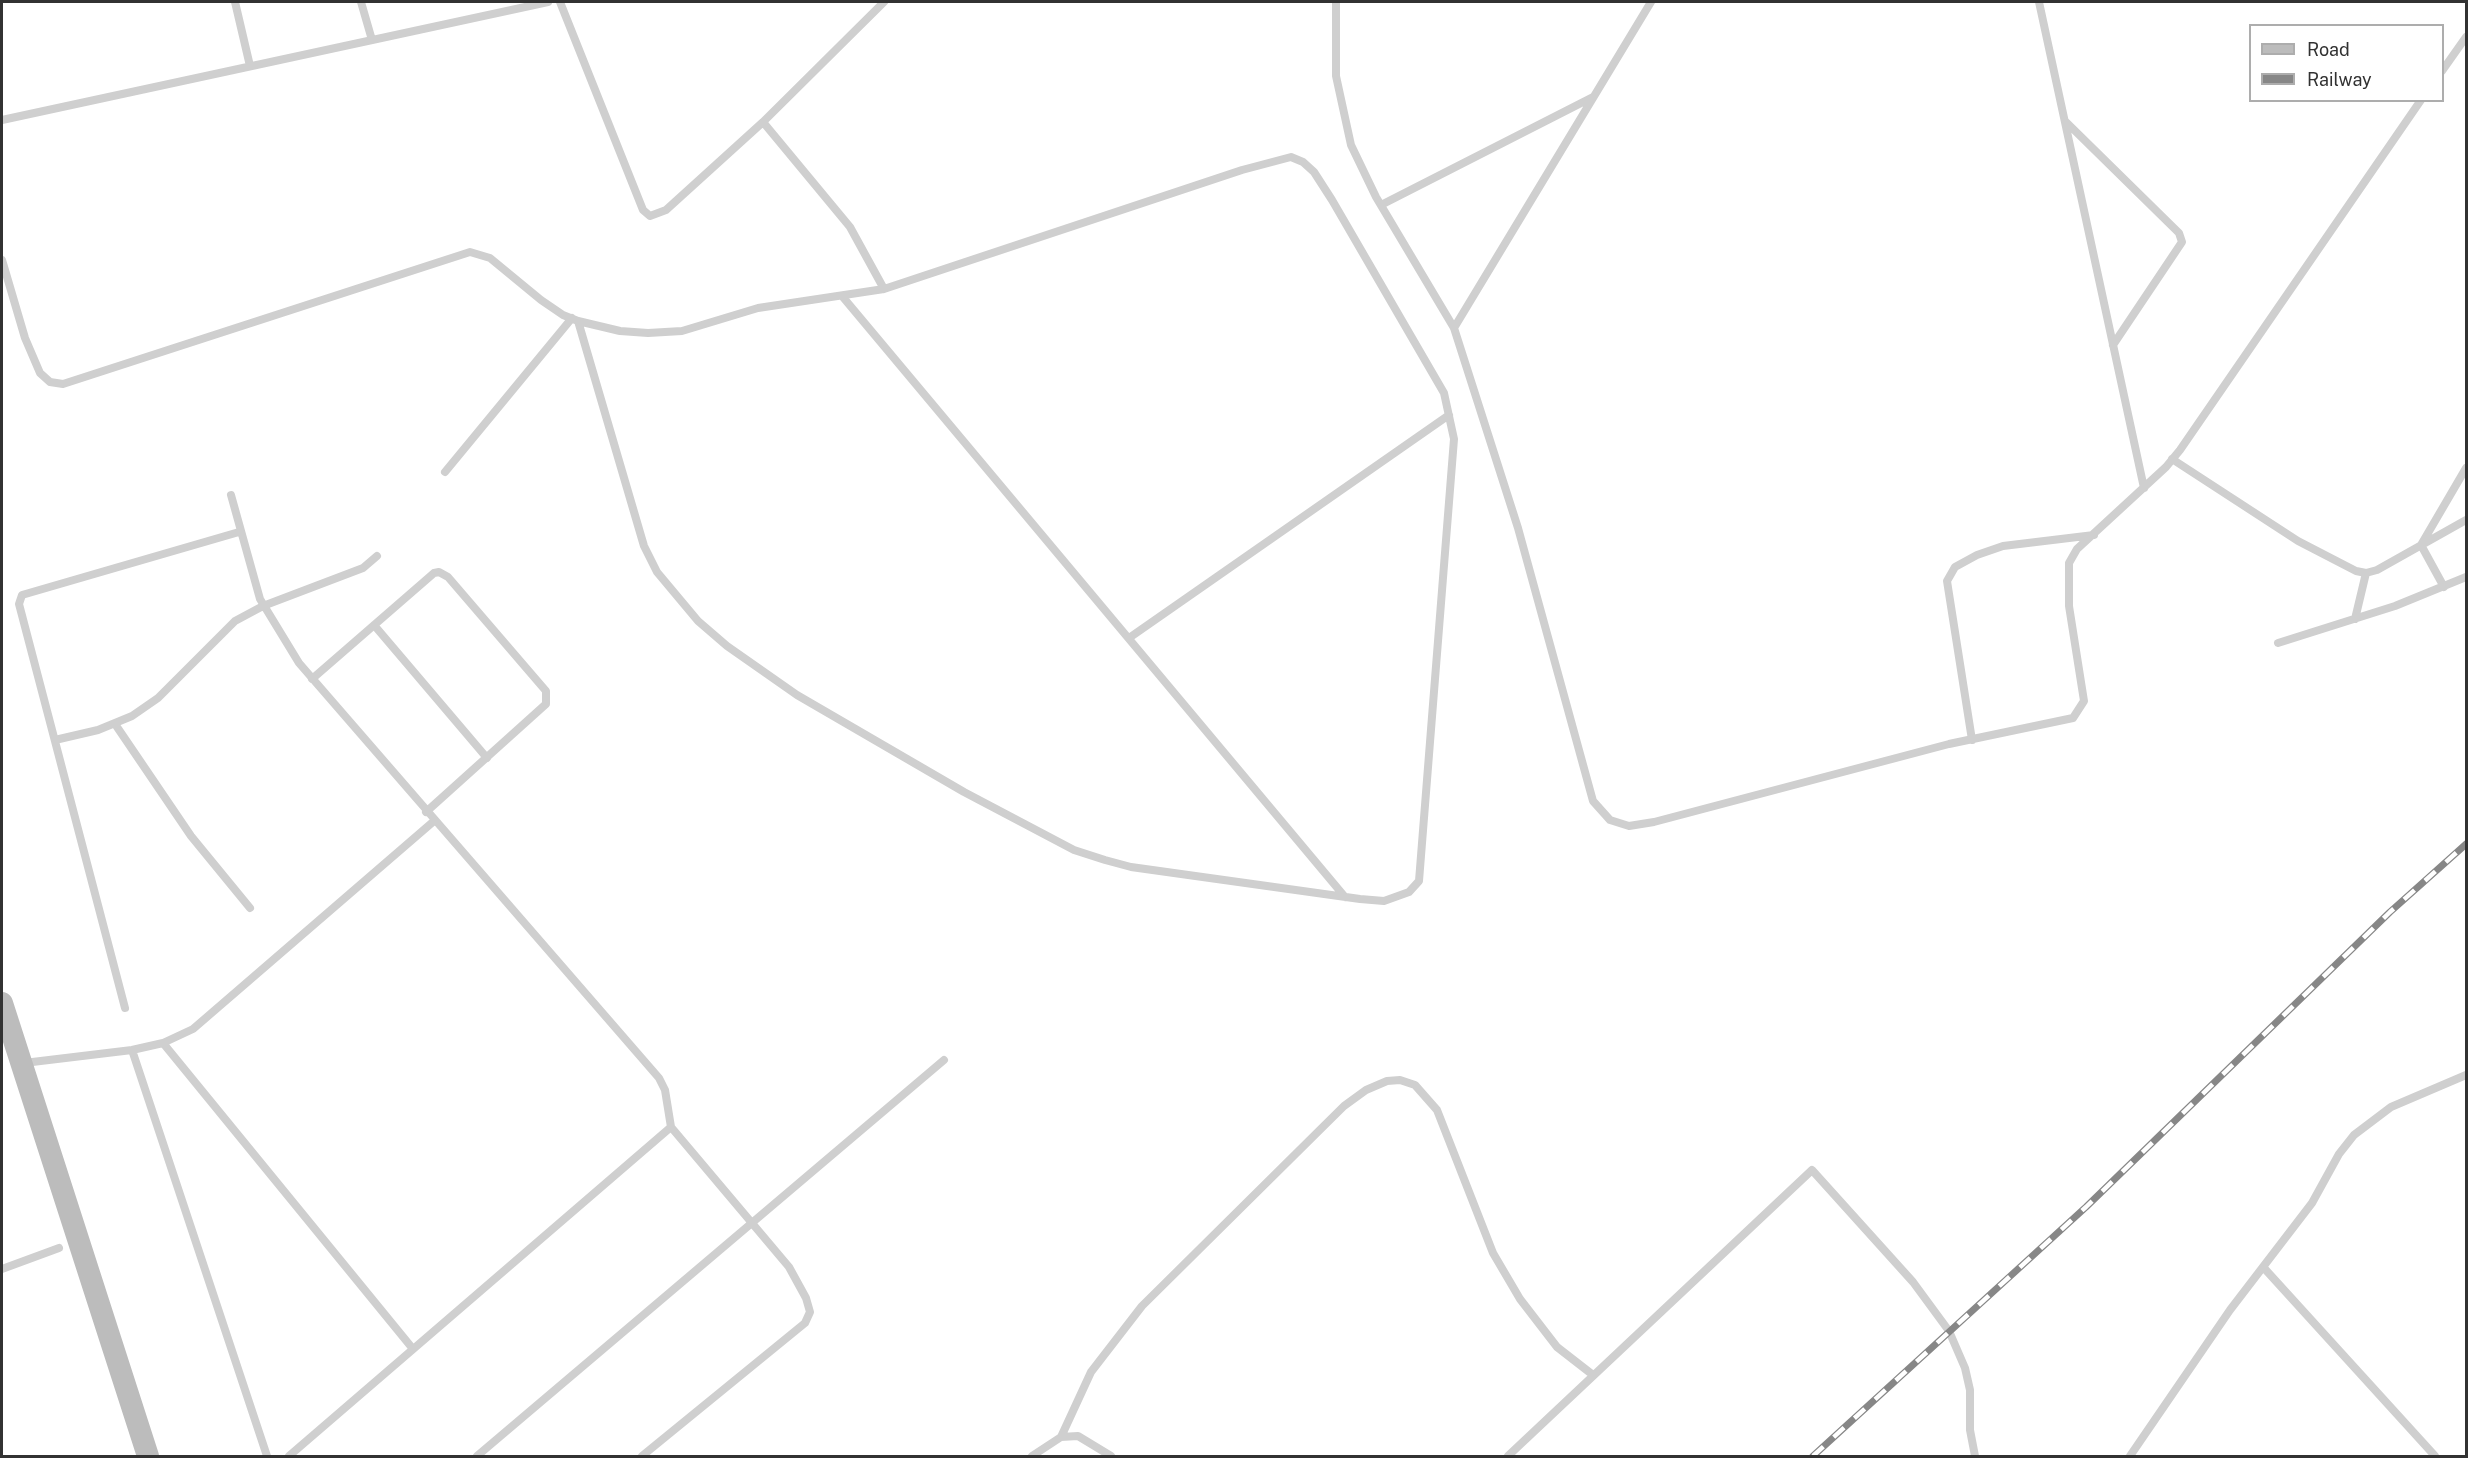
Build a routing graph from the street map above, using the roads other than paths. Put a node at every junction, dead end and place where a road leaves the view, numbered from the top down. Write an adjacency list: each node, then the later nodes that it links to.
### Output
1 (235, 2): 11 (lane)
2 (361, 2): 10 (lane)
3 (548, 2): 10 (lane)
4 (560, 2): 17 (lane)
5 (884, 2): 17 (lane)
6 (1336, 2): 18 (lane)
7 (1651, 2): 13 (lane)
8 (2039, 2): 16 (lane)
9 (2466, 37): 12 (lane)
10 (372, 40): 11 (lane)
11 (250, 66): 15 (lane)
12 (2444, 68)
13 (1593, 97): 18 (lane); 23 (lane)
14 (2420, 102): 26 (lane)
15 (2, 120)
16 (2064, 121): 24 (lane); 24 (lane)
17 (763, 122): 20 (lane)
18 (1381, 205): 23 (lane)
19 (2, 260): 22 (lane)
20 (884, 289): 21 (lane); 25 (lane)
21 (842, 296): 22 (lane); 42 (lane)
22 (575, 320): 28 (lane); 51 (lane)
23 (1454, 328): 47 (lane)
24 (2113, 345): 29 (lane)
25 (1449, 415): 42 (lane); 51 (lane)
26 (2172, 459): 29 (lane); 36 (lane)
27 (2466, 468): 34 (lane)
28 (445, 472)
29 (2144, 488): 33 (lane)
30 (231, 495): 32 (lane)
31 (2466, 520): 34 (lane)
32 (239, 532): 39 (lane); 46 (lane)
33 (2094, 536): 47 (lane); 47 (lane)
34 (2421, 545): 36 (lane); 38 (lane)
35 (376, 556): 39 (lane)
36 (2366, 573): 40 (lane)
37 (2466, 577): 38 (lane)
38 (2444, 587): 40 (lane)
39 (264, 606): 44 (lane); 45 (lane)
40 (2355, 619): 43 (lane)
41 (374, 625): 44 (lane); 48 (lane); 48 (lane)
42 (1129, 638): 51 (lane)
43 (2278, 643)
44 (312, 679): 49 (lane)
45 (115, 724): 46 (lane); 52 (lane)
46 (55, 740): 54 (lane)
47 (1972, 740)
48 (487, 758): 49 (lane)
49 (426, 812): 50 (lane)
50 (434, 821): 55 (lane); 60 (lane)
51 (1345, 897)
52 (250, 908)
53 (2, 1003): 58 (street)
54 (125, 1008)
55 (163, 1043): 56 (lane); 65 (lane)
56 (132, 1050): 58 (lane); 69 (lane)
57 (944, 1060): 61 (lane)
58 (21, 1063): 68 (street)
59 (2466, 1075): 63 (lane)
60 (671, 1127): 61 (lane); 65 (lane)
61 (751, 1223): 71 (lane); 72 (lane)
62 (59, 1248): 64 (lane)
63 (2264, 1268): 77 (lane); 78 (lane)
64 (2, 1269)
65 (413, 1349): 70 (lane)
66 (1593, 1375): 67 (lane); 75 (lane); 76 (lane)
67 (1061, 1437): 73 (lane); 74 (lane)
68 (148, 1456)
69 (267, 1456)
70 (289, 1456)
71 (477, 1456)
72 (642, 1456)
73 (1032, 1456)
74 (1112, 1456)
75 (1509, 1456)
76 (1975, 1456)
77 (2130, 1456)
78 (2435, 1456)

